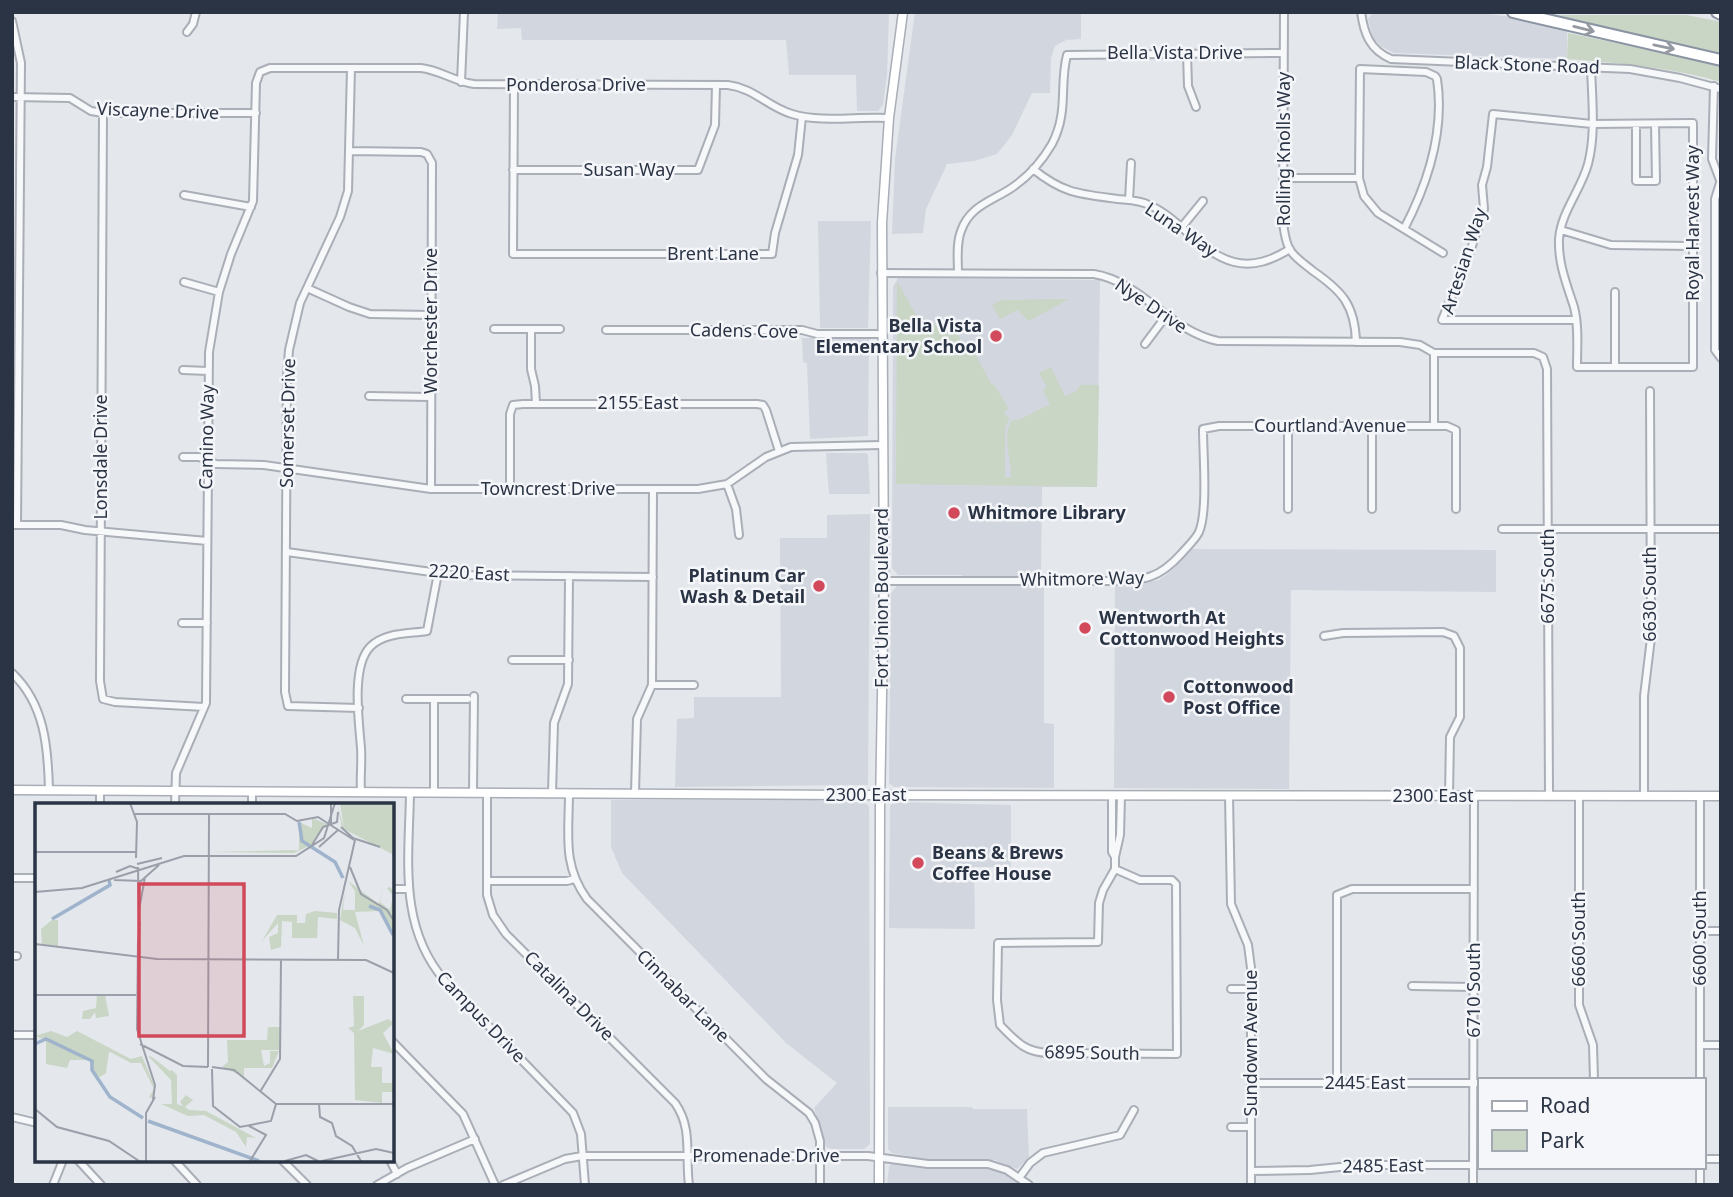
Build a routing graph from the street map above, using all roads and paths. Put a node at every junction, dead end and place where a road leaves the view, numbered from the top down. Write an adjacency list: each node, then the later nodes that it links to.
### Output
1 (196, 12): 8 (street)
2 (464, 12): 15 (street)
3 (903, 12): 26 (street, Fort Union Boulevard)
4 (1284, 12): 10 (street, Rolling Knolls Way)
5 (1361, 12): 12 (street, Black Stone Road)
6 (1513, 12): 11 (highway, one-way to 11)
7 (12, 21): 20 (street)
8 (187, 32)
9 (1187, 53): 10 (street, Bella Vista Drive); 21 (street); 32 (street, Bella Vista Drive)
10 (1283, 53): 34 (street, Rolling Knolls Way)
11 (1721, 60)
12 (1591, 67): 18 (street, Black Stone Road); 27 (street)
13 (351, 68): 14 (street, Ponderosa Drive); 15 (street, Ponderosa Drive); 30 (street, Somerset Drive)
14 (260, 72): 23 (street, Camino Way)
15 (461, 82): 16 (street, Ponderosa Drive)
16 (513, 85): 17 (street, Ponderosa Drive); 33 (street)
17 (716, 85): 25 (street, Ponderosa Drive); 33 (street, Susan Way)
18 (1717, 88): 36 (street)
19 (12, 97): 20 (street, Viscayne Drive)
20 (21, 97): 22 (street, Viscayne Drive); 89 (street)
21 (1196, 107)
22 (103, 113): 23 (street, Viscayne Drive); 94 (street, Lonsdale Drive)
23 (256, 113): 40 (street, Camino Way)
24 (1493, 114): 27 (street, Royal Harvest Way); 55 (street, Artesian Way)
25 (802, 117): 26 (street, Ponderosa Drive); 33 (street, Brent Lane)
26 (889, 118): 47 (street, Fort Union Boulevard)
27 (1592, 124): 28 (street, Royal Harvest Way); 43 (street)
28 (1636, 124): 29 (street, Royal Harvest Way); 29 (street)
29 (1656, 124): 44 (street, Royal Harvest Way)
30 (350, 151): 50 (street, Somerset Drive); 53 (street, Worchester Drive)
31 (1131, 163): 38 (street)
32 (1033, 169): 38 (street, Luna Way); 48 (street)
33 (513, 170)
34 (1284, 178): 35 (street); 45 (street, Rolling Knolls Way)
35 (1359, 178): 42 (street); 42 (street)
36 (1720, 183): 65 (street)
37 (184, 195): 40 (street)
38 (1129, 200): 41 (street, Luna Way)
39 (1203, 201): 41 (street)
40 (251, 207): 51 (street, Camino Way)
41 (1181, 228): 45 (street, Luna Way)
42 (1404, 229): 46 (street)
43 (1561, 230): 44 (street); 55 (street)
44 (1693, 246): 66 (street, Royal Harvest Way)
45 (1290, 249): 61 (street, Rolling Knolls Way)
46 (1443, 253)
47 (881, 273): 48 (street, Nye Drive); 60 (street, Fort Union Boulevard)
48 (958, 273): 54 (street, Nye Drive)
49 (184, 282): 51 (street)
50 (307, 288): 53 (street); 81 (street, Somerset Drive)
51 (219, 292): 68 (street, Camino Way)
52 (1615, 292): 66 (street)
53 (431, 315): 71 (street, Worchester Drive)
54 (1166, 316): 61 (street, Nye Drive); 62 (street)
55 (1576, 320): 66 (street, Royal Harvest Way)
56 (531, 329): 57 (street); 58 (street); 72 (street)
57 (560, 329)
58 (494, 330)
59 (606, 330): 60 (street, Cadens Cove)
60 (881, 334): 77 (street, Fort Union Boulevard)
61 (1356, 342): 63 (street, Nye Drive)
62 (1144, 344)
63 (1434, 353): 64 (street, Nye Drive); 75 (street)
64 (1543, 357): 91 (street, 6675 South)
65 (1721, 358)
66 (1615, 367)
67 (183, 370): 68 (street)
68 (208, 371): 80 (street, Camino Way)
69 (1650, 391): 92 (street, 6630 South)
70 (369, 396): 71 (street)
71 (431, 397): 83 (street, Worchester Drive)
72 (536, 403): 78 (street, 2155 East); 84 (street, 2155 East)
73 (1288, 426): 74 (street, Courtland Avenue); 76 (street, Courtland Avenue); 86 (street)
74 (1372, 426): 75 (street, Courtland Avenue); 87 (street)
75 (1434, 426): 88 (street, Courtland Avenue)
76 (1203, 429): 101 (street, Whitmore Way)
77 (882, 445): 78 (street, Towncrest Drive); 101 (street, Fort Union Boulevard)
78 (779, 451): 82 (street, Towncrest Drive)
79 (183, 457): 80 (street, Towncrest Drive)
80 (206, 460): 81 (street, Towncrest Drive); 96 (street, Camino Way)
81 (287, 469): 83 (street, Towncrest Drive); 97 (street, Somerset Drive)
82 (727, 484): 85 (street, Towncrest Drive); 95 (street)
83 (431, 489): 84 (street, Towncrest Drive)
84 (510, 489): 85 (street, Towncrest Drive)
85 (653, 489): 100 (street)
86 (1288, 509)
87 (1372, 509)
88 (1456, 509)
89 (14, 525): 94 (street)
90 (1502, 529): 91 (street)
91 (1548, 529): 92 (street); 132 (street, 6675 South)
92 (1650, 529): 93 (street); 134 (street, 6630 South)
93 (1721, 529)
94 (101, 531): 96 (street); 112 (street, Lonsdale Drive)
95 (739, 535)
96 (207, 541): 103 (street, Camino Way)
97 (286, 552): 98 (street, 2220 East); 113 (street, Somerset Drive)
98 (438, 573): 99 (street, 2220 East); 113 (street)
99 (569, 576): 100 (street, 2220 East); 106 (street)
100 (653, 577): 108 (street)
101 (884, 581): 127 (street, Fort Union Boulevard)
102 (183, 623): 103 (street)
103 (207, 623): 112 (street, Camino Way)
104 (1324, 636): 130 (street)
105 (512, 660): 106 (street)
106 (569, 660): 124 (street)
107 (12, 673): 115 (street)
108 (652, 685): 109 (street); 126 (street)
109 (694, 685)
110 (406, 699): 111 (street)
111 (434, 699): 121 (street); 122 (street)
112 (204, 707): 118 (street, Camino Way)
113 (359, 708): 119 (street)
114 (12, 790): 115 (street, 2300 East)
115 (49, 790): 116 (street, 2300 East)
116 (100, 791): 118 (street, 2300 East); 137 (street)
117 (252, 791): 118 (street, 2300 East); 119 (street, 2300 East); 139 (street)
118 (175, 792): 138 (street, Camino Way)
119 (361, 792): 120 (street, 2300 East)
120 (410, 793): 121 (street, 2300 East); 146 (street, Campus Drive)
121 (434, 793): 122 (street, 2300 East)
122 (473, 793): 123 (street, 2300 East)
123 (487, 793): 124 (street, 2300 East); 144 (street, Catalina Drive)
124 (552, 793): 125 (street, 2300 East)
125 (569, 793): 126 (street, 2300 East); 143 (street)
126 (635, 793): 127 (street, 2300 East)
127 (880, 795): 128 (street, 2300 East); 173 (street, Fort Union Boulevard)
128 (1117, 795): 129 (street, 2300 East); 140 (street, 6895 South)
129 (1229, 796): 130 (street, 2300 East); 153 (street, Sundown Avenue)
130 (1449, 796): 131 (street, 2300 East)
131 (1474, 796): 132 (street, 2300 East); 147 (street, 6710 South)
132 (1549, 796): 133 (street, 2300 East)
133 (1578, 796): 134 (street, 2300 East); 159 (street, 6660 South)
134 (1644, 796): 135 (street, 2300 East)
135 (1700, 796): 136 (street, 2300 East); 148 (street, 6600 South)
136 (1721, 796)
137 (100, 803)
138 (175, 803)
139 (252, 803)
140 (1115, 869): 140 (street, 6895 South)
141 (12, 878): 142 (street)
142 (35, 878)
143 (573, 879): 144 (street); 172 (street, Cinnabar Lane)
144 (487, 881): 171 (street, Catalina Drive)
145 (394, 889): 146 (street)
146 (409, 889): 170 (street, Campus Drive)
147 (1474, 889): 151 (street, 6710 South); 162 (street)
148 (1700, 932): 149 (street); 157 (street, 6600 South)
149 (1721, 932)
150 (1412, 986): 151 (street)
151 (1474, 987): 163 (street, 6710 South)
152 (1231, 989): 153 (street)
153 (1251, 989): 161 (street, Sundown Avenue)
154 (12, 1035): 155 (street)
155 (35, 1035)
156 (394, 1043): 169 (street)
157 (1700, 1045): 158 (street); 160 (street, 6600 South)
158 (1721, 1045)
159 (1594, 1078)
160 (1700, 1078)
161 (1251, 1083): 162 (street, 2445 East); 168 (street, Sundown Avenue)
162 (1337, 1083): 163 (street, 2445 East)
163 (1476, 1083): 179 (street, 6710 South)
164 (1134, 1110): 182 (street)
165 (12, 1117): 166 (street)
166 (35, 1122)
167 (1231, 1127): 168 (street, Sundown Avenue)
168 (1251, 1127): 180 (street, Sundown Avenue)
169 (475, 1139): 181 (street); 188 (street)
170 (582, 1156): 171 (street, Promenade Drive); 189 (street, Promenade Drive); 190 (street, Campus Drive)
171 (688, 1156): 172 (street, Promenade Drive); 191 (street, Catalina Drive)
172 (820, 1156): 173 (street, Promenade Drive); 192 (street, Cinnabar Lane)
173 (879, 1157): 182 (street, Promenade Drive); 193 (street, Fort Union Boulevard)
174 (62, 1162): 183 (street)
175 (80, 1162): 184 (street)
176 (176, 1162): 185 (street)
177 (284, 1162): 186 (street)
178 (391, 1162): 181 (street)
179 (1473, 1165): 180 (street, 2485 East); 196 (street, 6710 South)
180 (1251, 1171): 195 (street, Sundown Avenue)
181 (397, 1174): 187 (street)
182 (1019, 1178): 194 (street, Promenade Drive)
183 (53, 1185)
184 (101, 1185)
185 (197, 1185)
186 (307, 1185)
187 (377, 1185)
188 (495, 1185)
189 (503, 1185)
190 (585, 1185)
191 (689, 1185)
192 (820, 1185)
193 (879, 1185)
194 (1029, 1185)
195 (1251, 1185)
196 (1473, 1185)

